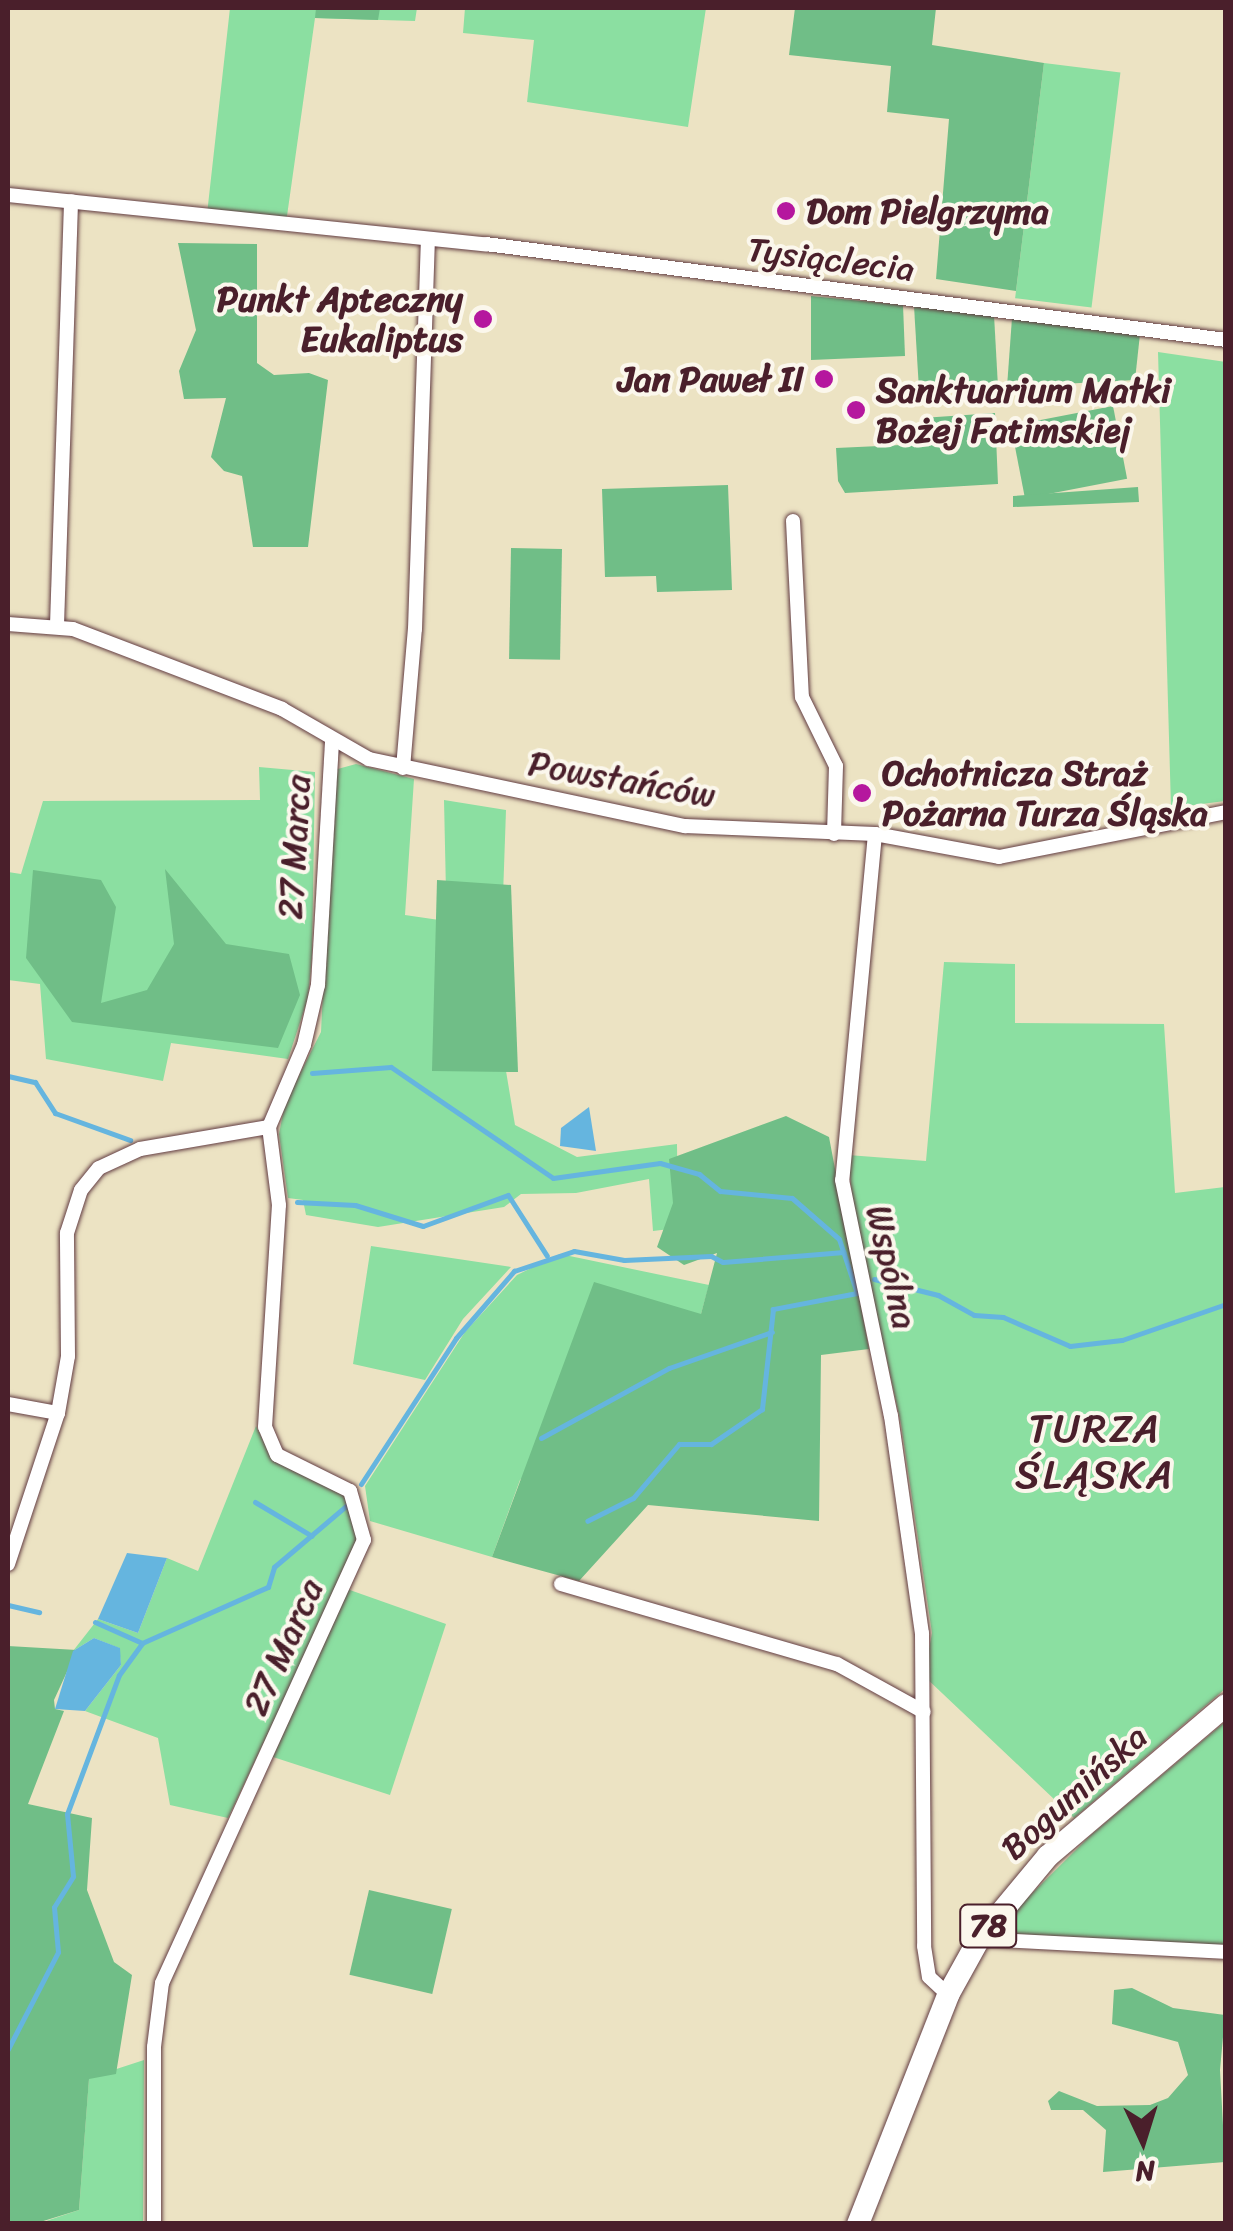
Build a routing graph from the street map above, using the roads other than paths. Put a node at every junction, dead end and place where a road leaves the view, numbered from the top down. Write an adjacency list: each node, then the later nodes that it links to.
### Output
1 (8, 195): 2 (street, Tysiąclecia)
2 (71, 201): 3 (street, Tysiąclecia); 7 (street)
3 (428, 240): 4 (street, Tysiąclecia); 9 (street)
4 (1226, 340)
5 (793, 521): 11 (street)
6 (8, 624): 7 (street, Powstańców)
7 (58, 625): 8 (street, Powstańców)
8 (332, 741): 9 (street, Powstańców); 13 (street, 27 Marca)
9 (402, 768): 11 (street, Powstańców)
10 (1226, 812): 12 (street, Powstańców)
11 (834, 834): 12 (street, Powstańców)
12 (875, 834): 19 (street, Wspólna)
13 (269, 1127): 15 (street); 23 (street, 27 Marca)
14 (8, 1404): 15 (street)
15 (58, 1413): 16 (street)
16 (8, 1564)
17 (560, 1584): 19 (street)
18 (1226, 1705): 20 (main road, Bogumińska / 78)
19 (924, 1712): 22 (street, Wspólna)
20 (979, 1939): 21 (street); 22 (main road, Bogumińska / 78)
21 (1226, 1952)
22 (948, 1995): 24 (main road, Bogumińska / 78)
23 (154, 2224)
24 (858, 2224)

